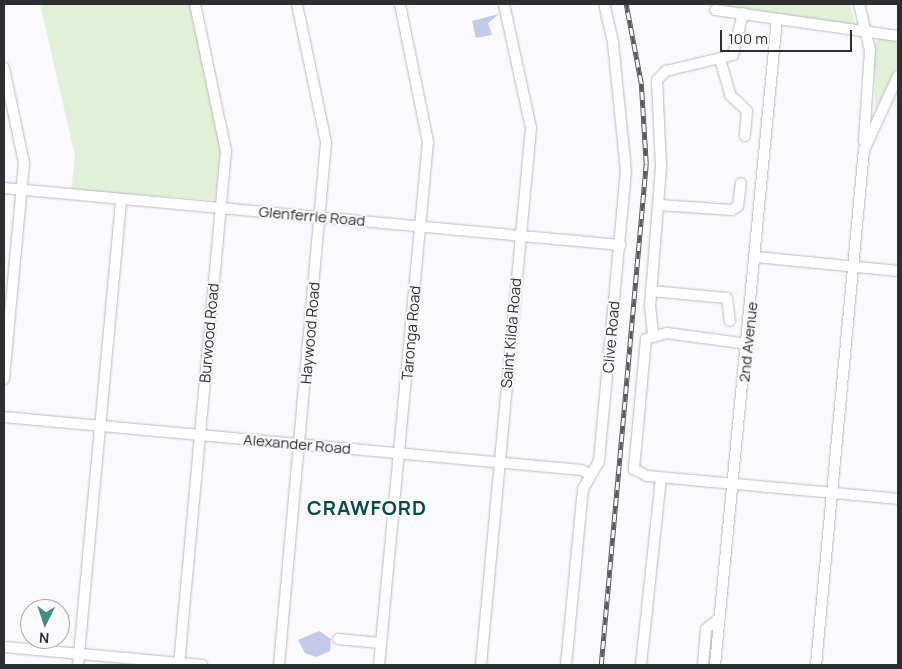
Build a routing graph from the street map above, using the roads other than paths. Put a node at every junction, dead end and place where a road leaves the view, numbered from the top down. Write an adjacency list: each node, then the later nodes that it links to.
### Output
1 (195, 4): 24 (street, Burwood Road)
2 (297, 4): 25 (street, Haywood Road)
3 (400, 4): 26 (street, Taronga Road)
4 (504, 4): 27 (street, Saint Kilda Road)
5 (604, 4): 28 (street, Clive Road)
6 (858, 4): 10 (street)
7 (715, 10): 8 (street)
8 (743, 14): 9 (street); 12 (street)
9 (777, 19): 10 (street); 29 (street, 2nd Avenue)
10 (867, 31): 11 (street); 15 (street)
11 (898, 36)
12 (720, 59): 17 (street); 23 (street)
13 (4, 68): 21 (street)
14 (898, 76): 16 (street)
15 (867, 113): 16 (street); 18 (street)
16 (880, 116): 18 (street)
17 (745, 136)
18 (864, 150): 30 (street)
19 (741, 184): 23 (street)
20 (4, 188): 21 (street, Glenferrie Road)
21 (22, 190): 22 (street, Glenferrie Road); 36 (street)
22 (121, 199): 24 (street, Glenferrie Road); 38 (street)
23 (659, 205): 32 (street)
24 (221, 208): 25 (street, Glenferrie Road); 39 (street, Burwood Road)
25 (321, 217): 26 (street, Glenferrie Road); 40 (street, Haywood Road)
26 (421, 227): 27 (street, Glenferrie Road); 41 (street, Taronga Road)
27 (520, 236): 28 (street, Glenferrie Road); 42 (street, Saint Kilda Road)
28 (620, 245): 43 (street, Clive Road)
29 (756, 257): 30 (street); 35 (street, 2nd Avenue)
30 (853, 266): 31 (street); 46 (street)
31 (898, 271)
32 (651, 291): 33 (street); 34 (street)
33 (730, 321)
34 (653, 334): 35 (street); 44 (street)
35 (748, 344): 45 (street, 2nd Avenue)
36 (4, 379)
37 (4, 417): 38 (street, Alexander Road)
38 (100, 426): 39 (street, Alexander Road); 52 (street)
39 (200, 435): 40 (street, Alexander Road); 53 (street, Burwood Road)
40 (300, 444): 41 (street, Alexander Road); 56 (street, Haywood Road)
41 (400, 453): 42 (street, Alexander Road); 50 (street, Taronga Road)
42 (499, 462): 43 (street, Alexander Road); 58 (street, Saint Kilda Road)
43 (589, 474): 59 (street, Clive Road)
44 (661, 478): 45 (street); 60 (street)
45 (732, 484): 46 (street); 48 (street, 2nd Avenue)
46 (832, 493): 47 (street); 63 (street)
47 (898, 499)
48 (719, 618): 61 (street); 62 (street, 2nd Avenue)
49 (338, 639): 50 (street)
50 (381, 643): 57 (street, Taronga Road)
51 (4, 647): 52 (street)
52 (79, 654): 53 (street); 54 (street)
53 (179, 664): 55 (street)
54 (78, 665)
55 (202, 665)
56 (279, 665)
57 (379, 665)
58 (481, 665)
59 (566, 665)
60 (642, 665)
61 (702, 665)
62 (715, 665)
63 (816, 665)

